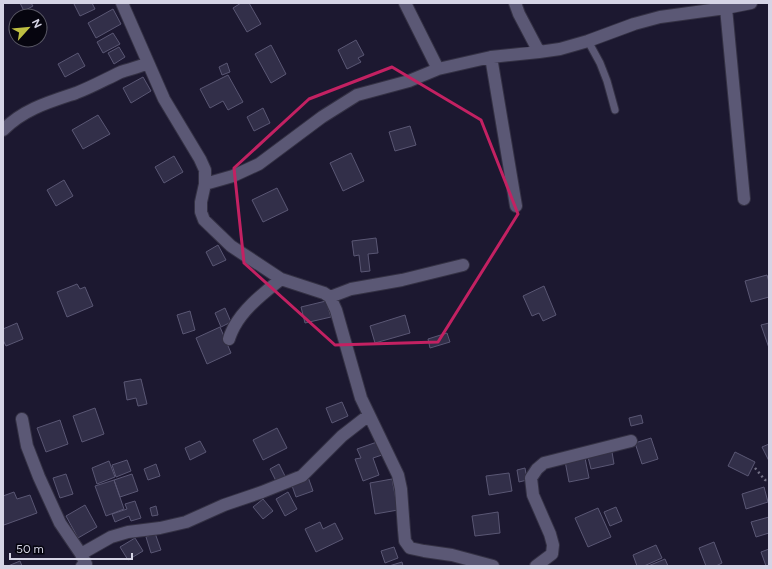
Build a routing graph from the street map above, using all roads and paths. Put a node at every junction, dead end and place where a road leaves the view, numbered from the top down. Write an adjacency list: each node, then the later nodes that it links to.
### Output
1 (122, 3): 9 (street)
2 (405, 3): 10 (street)
3 (514, 3): 7 (street)
4 (751, 3): 5 (street)
5 (726, 8): 6 (street); 14 (street)
6 (588, 41): 7 (street); 11 (lane)
7 (539, 52): 8 (street)
8 (491, 57): 10 (street); 15 (street)
9 (148, 63): 12 (street); 13 (street)
10 (438, 69): 13 (street)
11 (615, 110)
12 (3, 130)
13 (205, 184): 17 (street)
14 (744, 199)
15 (516, 206)
16 (463, 265): 18 (street)
17 (281, 279): 18 (street); 19 (street)
18 (330, 297): 20 (street)
19 (229, 339)
20 (369, 415): 25 (street); 26 (street)
21 (22, 419): 25 (street)
22 (631, 440): 27 (street)
23 (755, 468): 24 (path)
24 (769, 480)
25 (84, 563)
26 (493, 566)
27 (536, 566)

